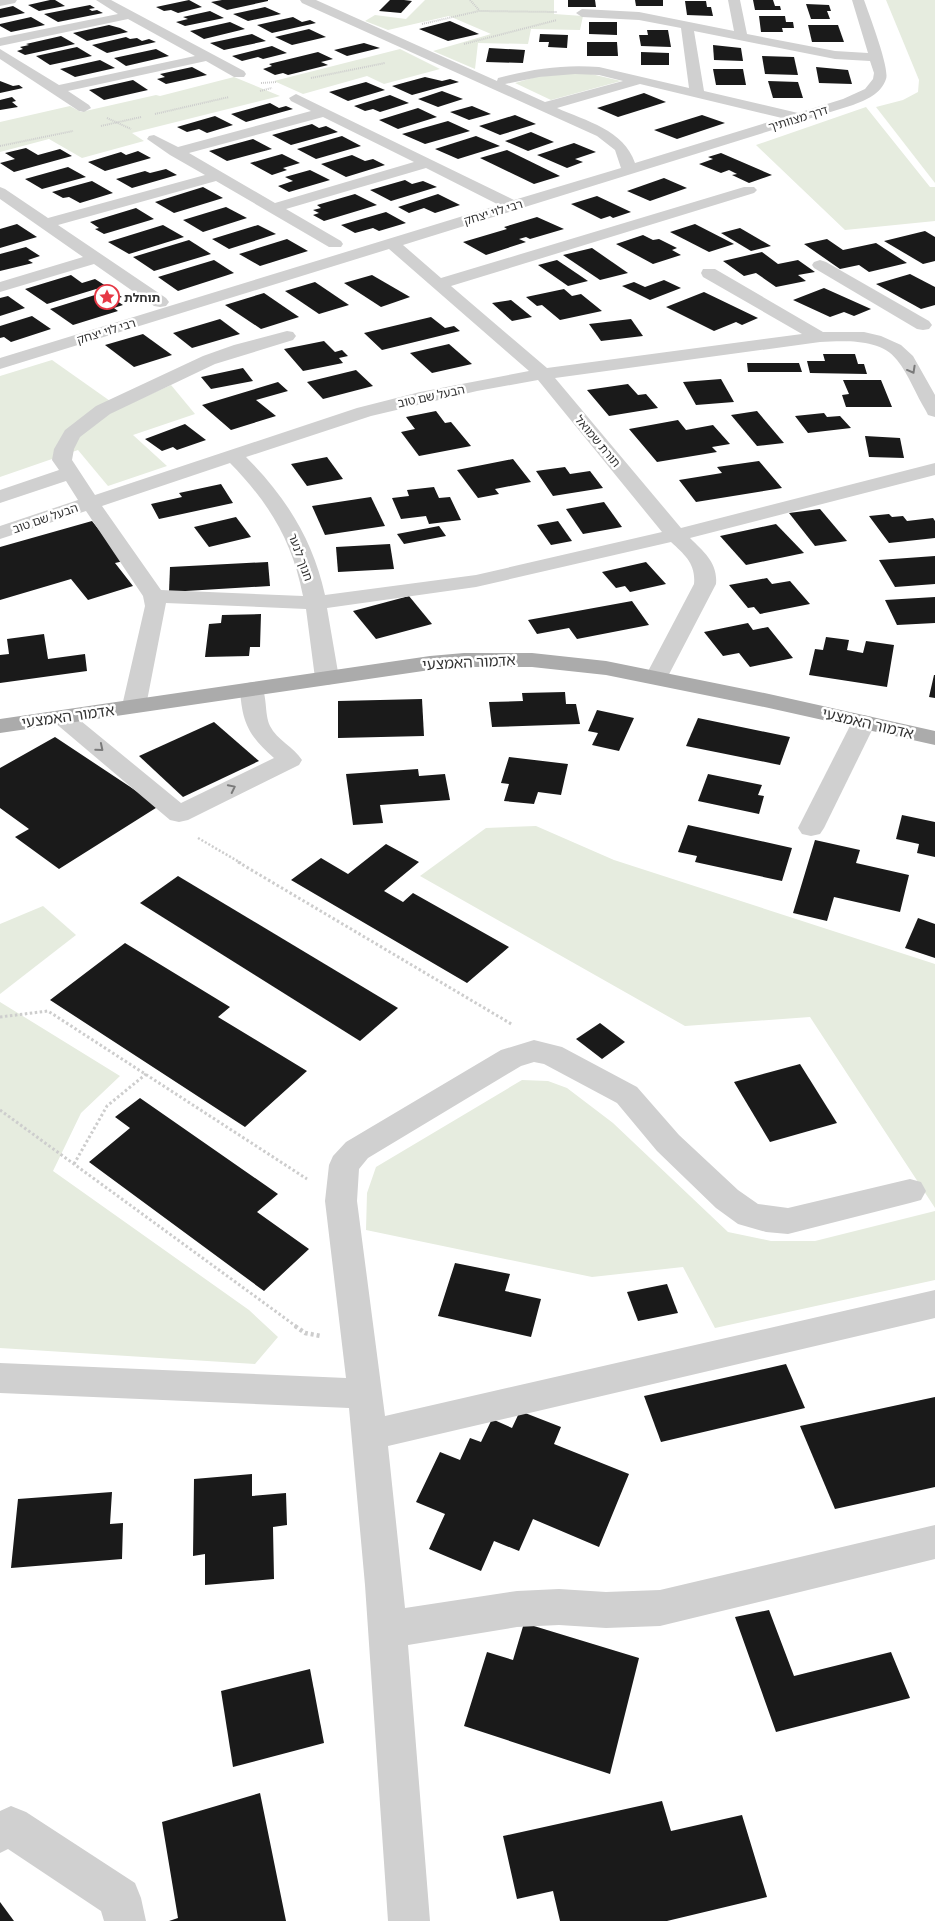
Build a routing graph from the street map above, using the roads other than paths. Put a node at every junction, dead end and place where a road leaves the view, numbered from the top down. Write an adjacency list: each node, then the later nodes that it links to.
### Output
1 (11, 0): 7 (street)
2 (102, 0): 10 (street)
3 (306, 0): 27 (street)
4 (614, 0): 9 (street)
5 (734, 0): 12 (street)
6 (858, 0): 17 (street, דרך מצוותיך)
7 (0, 2)
8 (582, 13): 9 (street)
9 (614, 14): 11 (street)
10 (131, 15): 13 (street); 16 (street)
11 (687, 25): 12 (street); 25 (street)
12 (741, 36): 17 (street)
13 (0, 42)
14 (0, 53): 18 (street)
15 (544, 56): 19 (street)
16 (208, 57): 21 (street); 24 (street)
17 (876, 57): 30 (street, דרך מצוותיך)
18 (24, 69): 20 (street); 24 (street)
19 (546, 71): 22 (street); 23 (street)
20 (8, 72)
21 (239, 74)
22 (640, 80): 25 (street); 27 (street)
23 (503, 82)
24 (56, 90): 28 (street)
25 (697, 94): 30 (street)
26 (296, 98): 29 (street)
27 (544, 106): 34 (street)
28 (84, 108)
29 (324, 112): 32 (street); 33 (street)
30 (799, 117): 34 (street, דרך מצוותיך)
31 (154, 139): 32 (street)
32 (176, 152): 35 (street)
33 (428, 164): 38 (street); 39 (street)
34 (629, 170): 38 (street, רבי לוי יצחק)
35 (218, 176): 39 (street); 40 (street)
36 (748, 190): 46 (street)
37 (2, 195): 40 (street)
38 (513, 206): 42 (street, רבי לוי יצחק)
39 (273, 208): 41 (street)
40 (46, 223): 43 (street)
41 (335, 244)
42 (391, 244): 46 (street, תורת שמואל); 53 (street, רבי לוי יצחק)
43 (97, 258): 47 (street); 48 (street)
44 (820, 265): 49 (street)
45 (710, 273): 51 (street)
46 (438, 284): 54 (street, תורת שמואל)
47 (0, 287)
48 (160, 302)
49 (929, 323): 52 (street)
50 (287, 336): 58 (street)
51 (820, 337): 52 (street, הבעל שם טוב); 54 (street, הבעל שם טוב)
52 (878, 340): 55 (street, one-way to 55)
53 (0, 364)
54 (542, 373): 56 (street, הבעל שם טוב); 62 (street, תורת שמואל)
55 (935, 411)
56 (233, 455): 60 (street, הבעל שם טוב); 64 (street, חנוך לנער)
57 (935, 469): 62 (street)
58 (71, 474): 59 (street); 60 (street)
59 (0, 497)
60 (90, 503): 61 (street, הבעל שם טוב); 63 (street)
61 (0, 533)
62 (676, 535): 64 (street); 65 (street, תורת שמואל)
63 (154, 596): 64 (street); 68 (street)
64 (314, 603): 66 (street, חנוך לנער)
65 (657, 677): 66 (main road, אדמור האמצעי); 70 (main road, אדמור האמצעי)
66 (327, 678): 67 (main road, אדמור האמצעי)
67 (252, 689): 68 (main road, אדמור האמצעי); 69 (street, one-way to 67)
68 (134, 706): 69 (main road, אדמור האמצעי)
69 (62, 717): 71 (main road, אדמור האמצעי)
70 (864, 722): 72 (main road, אדמור האמצעי); 73 (street)
71 (0, 726)
72 (935, 738)
73 (811, 828)
74 (910, 1190): 77 (street)
75 (935, 1304): 78 (street)
76 (0, 1378): 77 (street)
77 (365, 1394): 78 (street)
78 (369, 1435): 80 (street)
79 (935, 1542): 80 (street)
80 (388, 1629): 83 (street)
81 (0, 1832): 82 (street)
82 (125, 1921)
83 (409, 1921)

